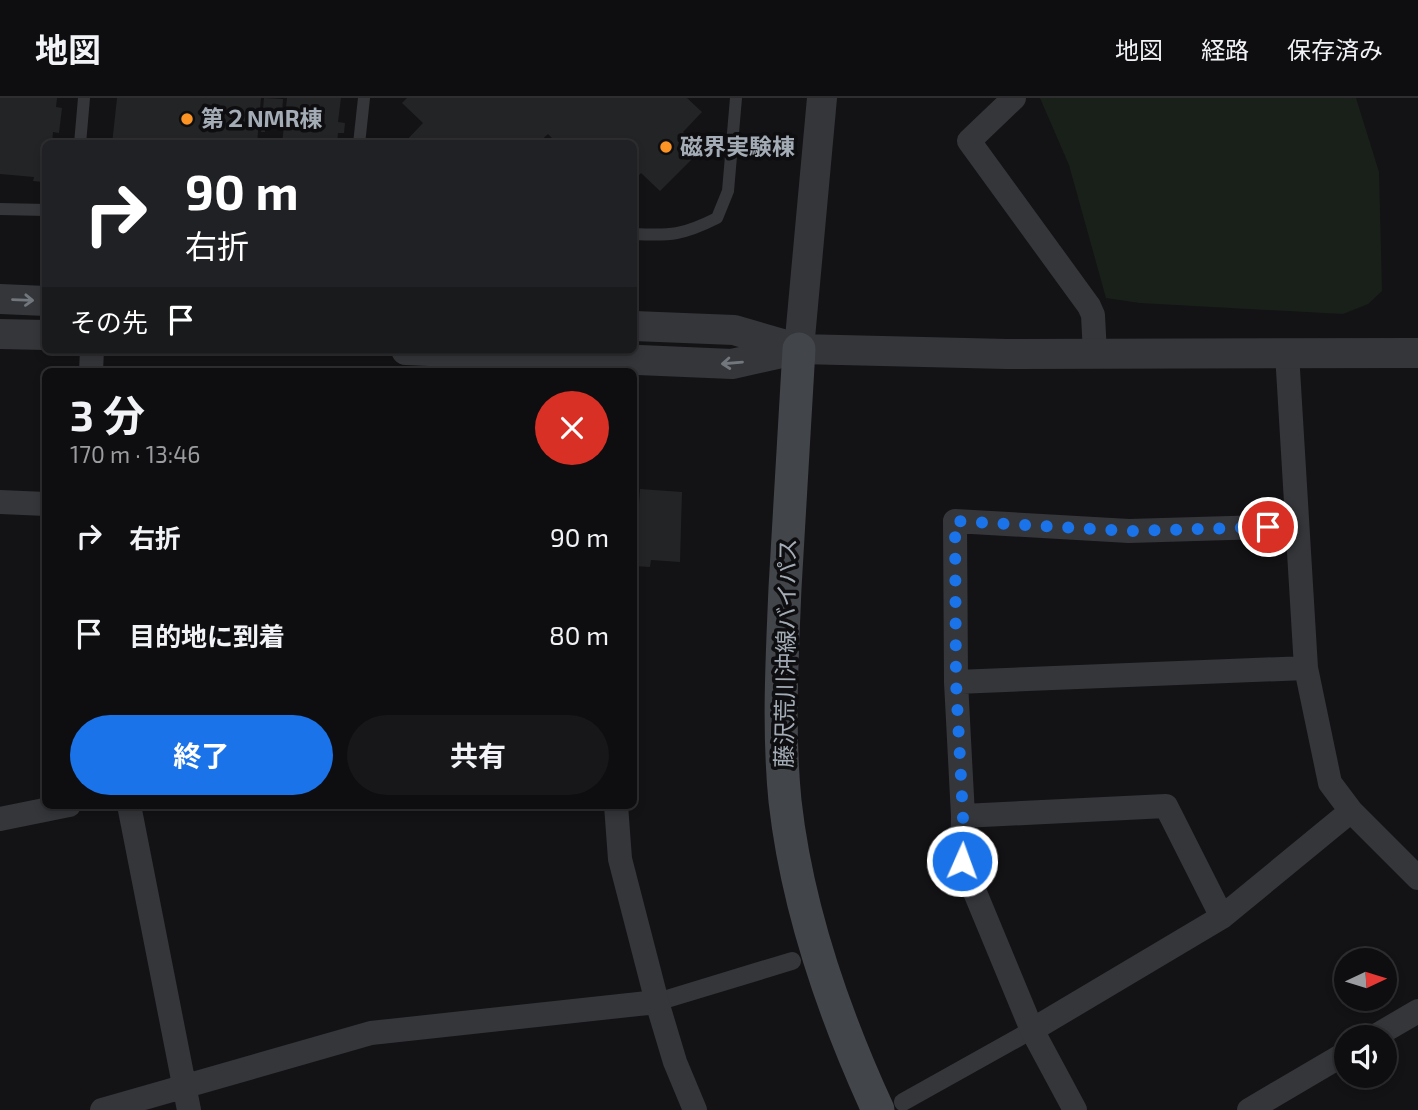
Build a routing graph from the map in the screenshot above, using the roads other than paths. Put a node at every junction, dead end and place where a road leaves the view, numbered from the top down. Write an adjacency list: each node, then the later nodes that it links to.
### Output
1 (84, 98): 6 (lane)
2 (364, 98): 7 (lane)
3 (736, 98): 10 (lane)
4 (822, 98): 16 (street)
5 (1014, 98): 20 (street)
6 (80, 140)
7 (359, 140)
8 (0, 209): 9 (lane)
9 (42, 210)
10 (637, 234)
11 (0, 299): 12 (street, one-way to 12)
12 (42, 301)
13 (637, 326): 16 (street)
14 (0, 334): 15 (street)
15 (42, 335)
16 (799, 349): 19 (street, one-way to 19); 20 (street); 41 (main road, 藤沢荒川沖線バイパス)
17 (1287, 353): 18 (street); 20 (street); 23 (street)
18 (1418, 353)
19 (498, 354)
20 (1095, 354)
21 (0, 502): 22 (street)
22 (42, 504)
23 (1296, 526): 24 (street); 25 (street)
24 (1306, 668): 25 (street); 29 (street)
25 (956, 682): 30 (street)
26 (49, 809): 31 (street)
27 (130, 809): 40 (street)
28 (616, 809): 35 (street)
29 (1350, 811): 32 (street); 33 (street)
30 (963, 816): 33 (street); 38 (street)
31 (0, 819)
32 (1418, 878)
33 (1222, 917): 38 (street)
34 (792, 961): 35 (street)
35 (656, 1002): 40 (street); 43 (street)
36 (1418, 1011): 37 (street)
37 (1394, 1025)
38 (1032, 1030): 41 (street); 44 (street)
39 (1334, 1061): 45 (street)
40 (186, 1099): 42 (street)
41 (891, 1106)
42 (102, 1110)
43 (695, 1110)
44 (1075, 1110)
45 (1249, 1110)

